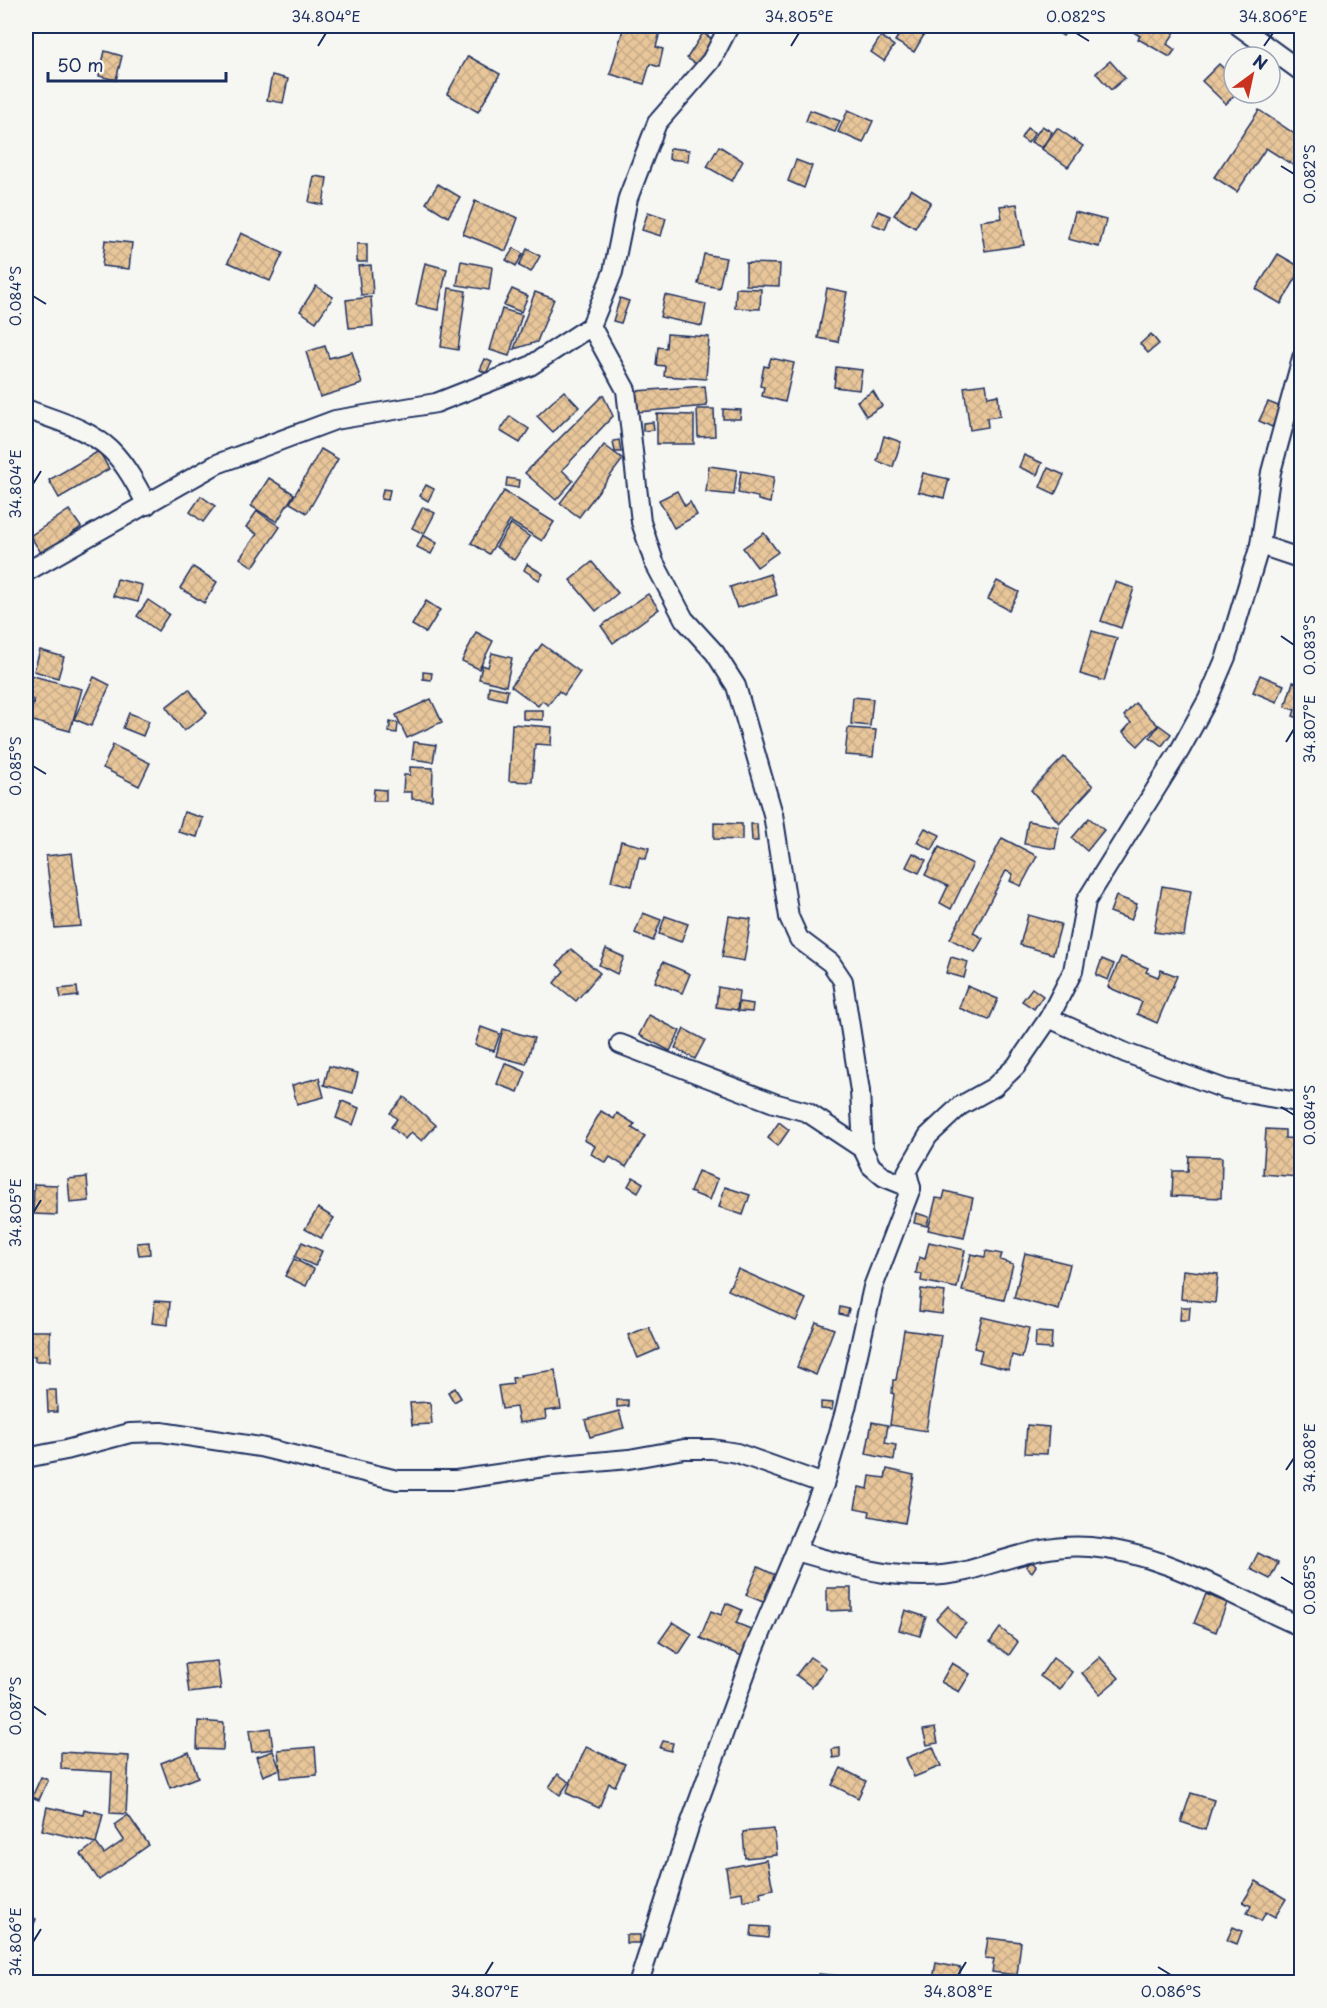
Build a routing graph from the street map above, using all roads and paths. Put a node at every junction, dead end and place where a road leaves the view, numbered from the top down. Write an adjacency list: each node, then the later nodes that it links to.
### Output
1 (729, 26): 4 (street)
2 (1239, 26): 3 (street)
3 (1302, 72)
4 (591, 326): 7 (street); 14 (street)
5 (1302, 358): 8 (street)
6 (26, 409): 7 (street)
7 (147, 505): 10 (street)
8 (1260, 545): 9 (street); 11 (street)
9 (1302, 559)
10 (26, 572)
11 (1048, 1018): 13 (street); 15 (street)
12 (620, 1044): 14 (street)
13 (1302, 1103)
14 (863, 1149): 15 (street)
15 (911, 1188): 17 (street)
16 (26, 1458): 17 (street)
17 (824, 1484): 18 (street)
18 (796, 1551): 19 (street); 20 (street)
19 (1302, 1627)
20 (639, 1983)

